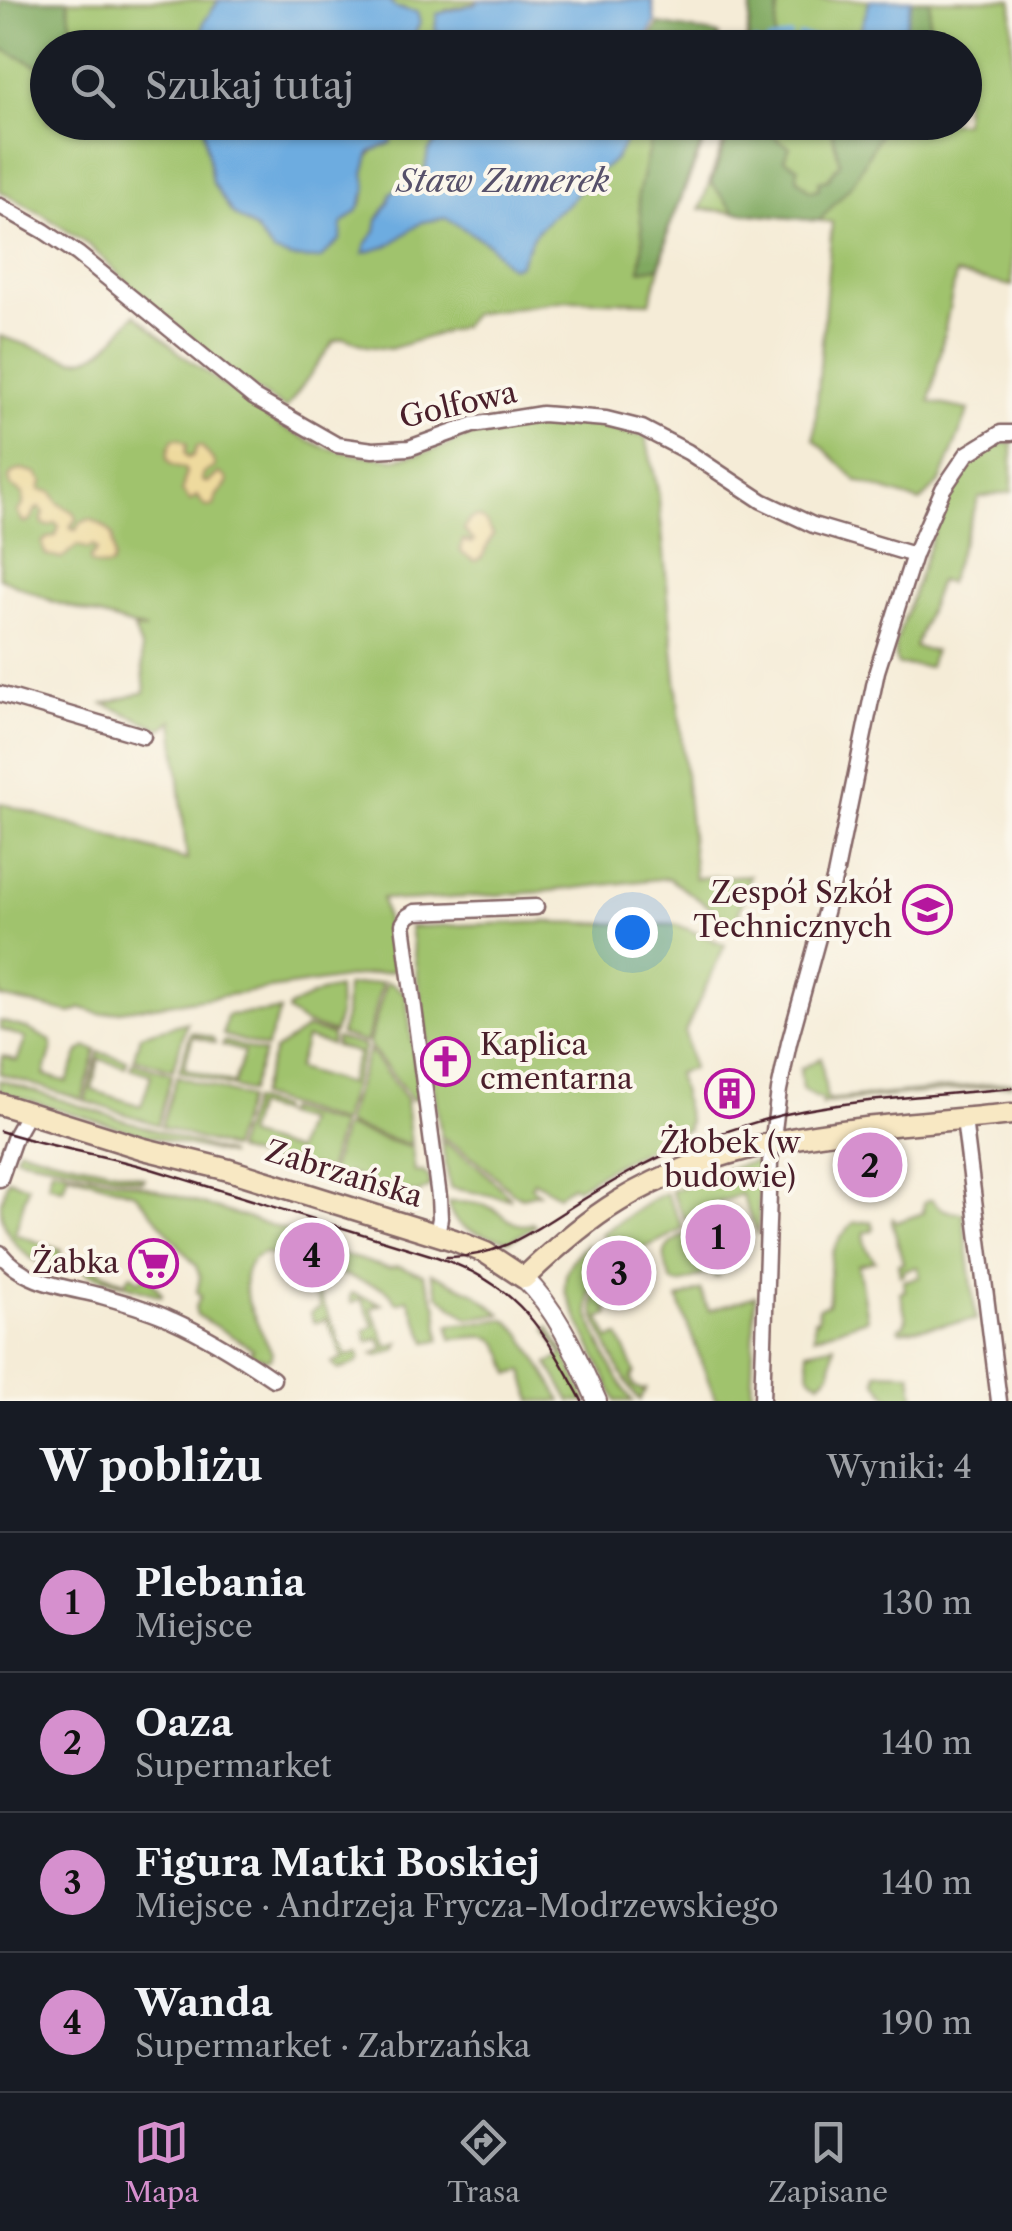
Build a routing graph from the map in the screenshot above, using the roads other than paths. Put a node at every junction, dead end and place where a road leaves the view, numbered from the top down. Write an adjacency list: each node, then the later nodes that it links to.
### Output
1 (0, 206): 3 (street, Golfowa)
2 (1012, 433): 3 (street)
3 (914, 554): 11 (street)
4 (0, 694): 5 (street)
5 (143, 736)
6 (536, 907): 13 (street)
7 (0, 1104): 8 (main road, Zabrzańska)
8 (28, 1113): 12 (street); 13 (main road, Zabrzańska)
9 (1012, 1114): 10 (main road)
10 (964, 1119): 11 (main road); 19 (street)
11 (774, 1142): 15 (main road); 18 (street)
12 (0, 1179)
13 (437, 1235): 15 (main road, Zabrzańska)
14 (2, 1259): 16 (street)
15 (524, 1278): 17 (street, Zabrzańska)
16 (274, 1379)
17 (596, 1401)
18 (762, 1401)
19 (999, 1401)

